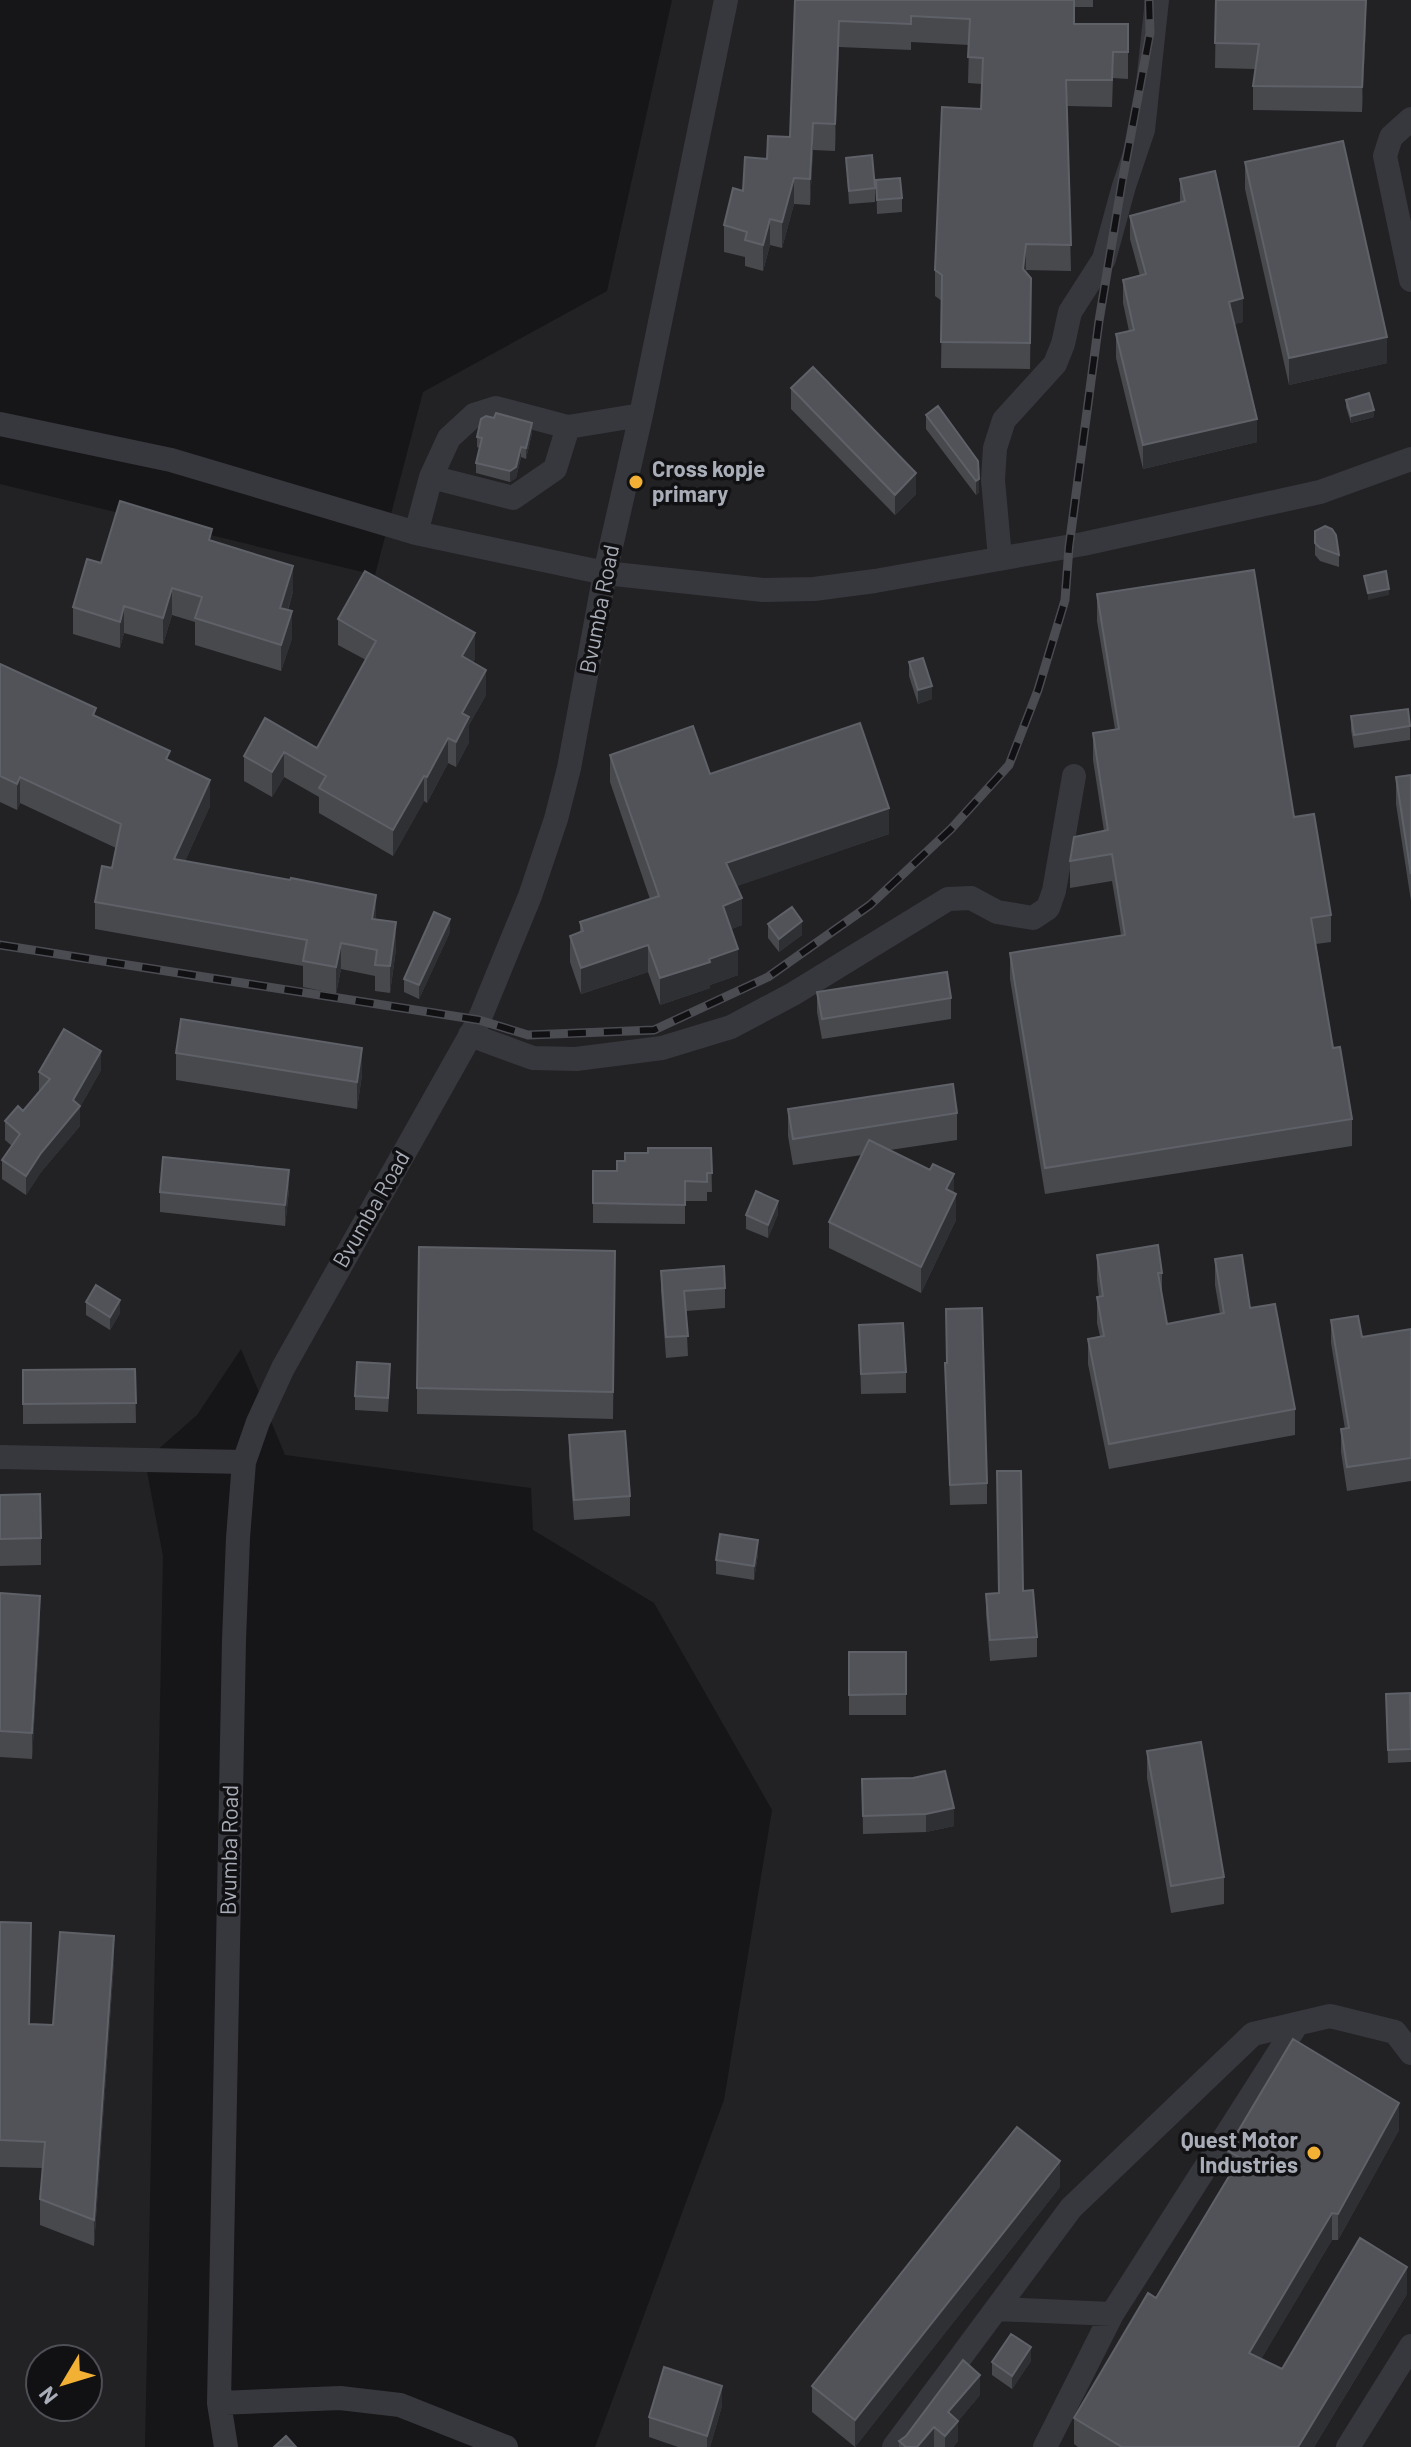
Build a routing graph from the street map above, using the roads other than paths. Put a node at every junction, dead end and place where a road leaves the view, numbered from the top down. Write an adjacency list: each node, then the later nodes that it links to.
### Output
1 (726, 0): 5 (street, Bvumba Road)
2 (1157, 0): 11 (street)
3 (1411, 119): 4 (street)
4 (1411, 280)
5 (641, 415): 7 (street); 12 (street, Bvumba Road)
6 (0, 424): 10 (street)
7 (568, 427): 9 (street); 9 (street)
8 (1411, 459): 11 (street)
9 (431, 477): 10 (street)
10 (416, 533): 12 (street)
11 (1000, 558): 12 (street)
12 (605, 573): 14 (street, Bvumba Road)
13 (1074, 776): 14 (street)
14 (470, 1035): 16 (street, Bvumba Road)
15 (0, 1457): 16 (street)
16 (244, 1462): 22 (street, Bvumba Road)
17 (1297, 2024): 18 (street); 19 (street); 20 (street)
18 (1411, 2053)
19 (996, 2309): 20 (street); 25 (street)
20 (1112, 2314): 26 (street)
21 (1411, 2346): 27 (street)
22 (219, 2403): 23 (street, Bvumba Road); 24 (street)
23 (226, 2447)
24 (506, 2447)
25 (894, 2447)
26 (1045, 2447)
27 (1348, 2447)

